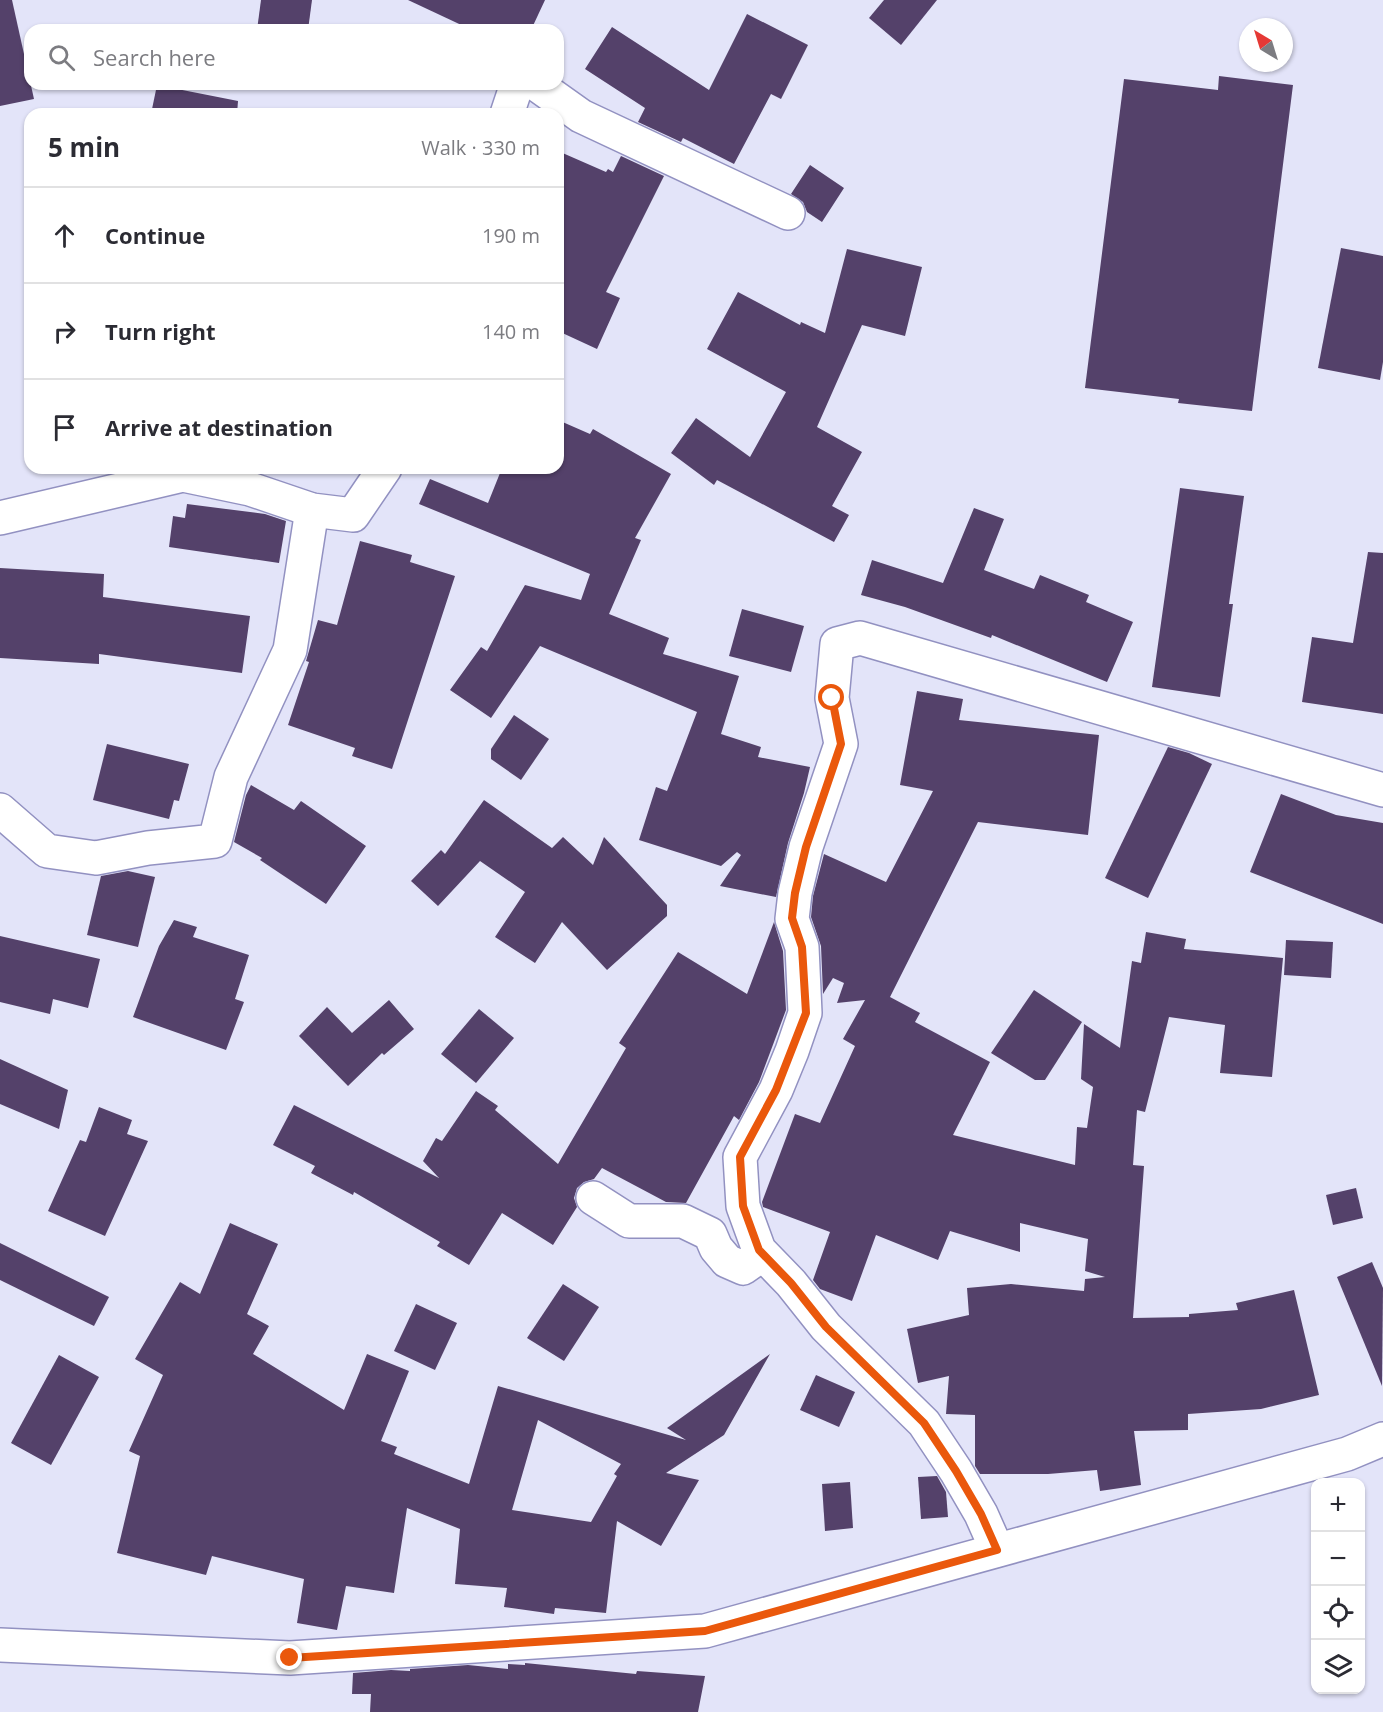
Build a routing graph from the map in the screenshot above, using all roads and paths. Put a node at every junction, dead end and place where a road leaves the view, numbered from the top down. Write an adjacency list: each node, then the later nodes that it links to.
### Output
1 (515, 90): 3 (street)
2 (545, 90): 4 (street)
3 (509, 108)
4 (788, 213)
5 (381, 474): 6 (street)
6 (312, 510): 7 (street); 9 (street)
7 (0, 518)
8 (1383, 789): 11 (street)
9 (0, 810)
10 (593, 1198): 11 (street)
11 (759, 1250): 13 (street)
12 (1383, 1439): 13 (street)
13 (997, 1550): 14 (street)
14 (0, 1645)

